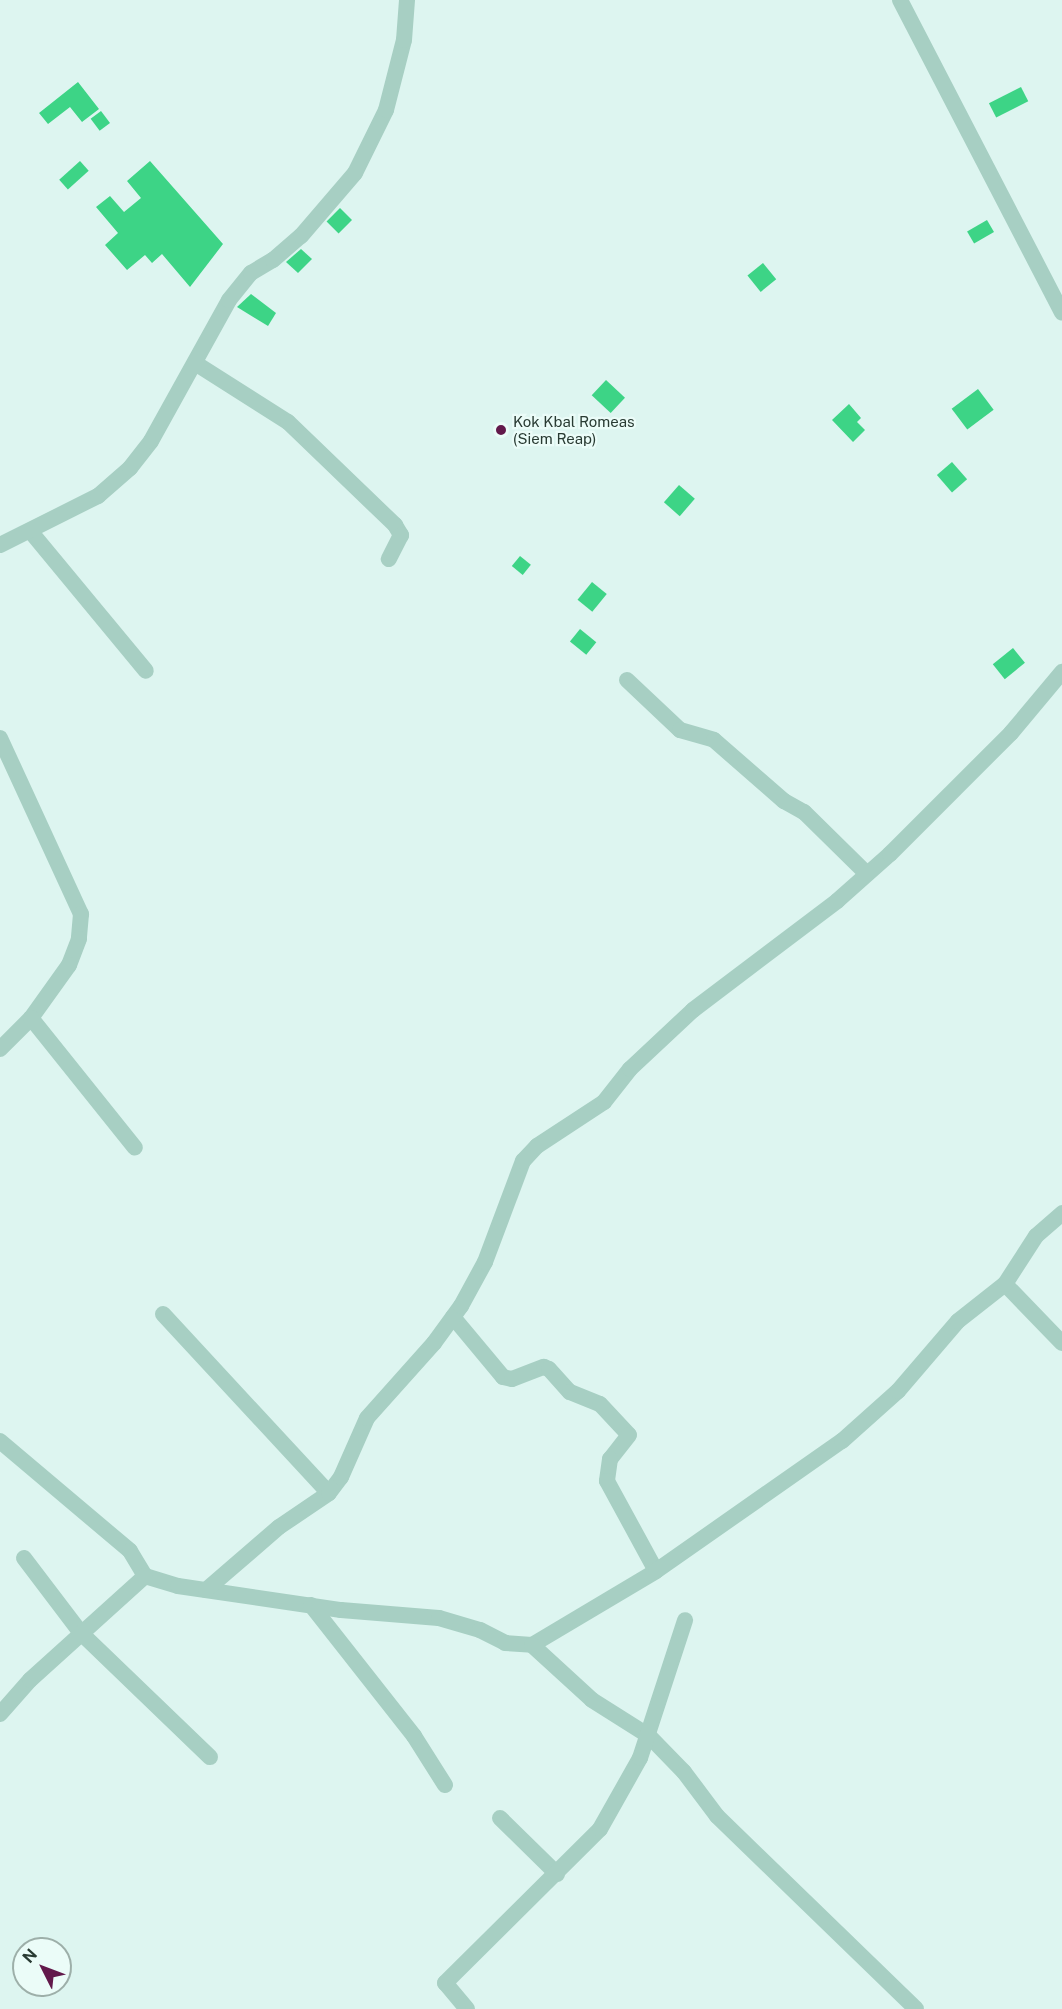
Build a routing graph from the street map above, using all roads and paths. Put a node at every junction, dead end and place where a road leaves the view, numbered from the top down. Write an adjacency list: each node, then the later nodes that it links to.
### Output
1 (407, 0): 4 (street)
2 (900, 0): 3 (street)
3 (1062, 313)
4 (195, 363): 5 (street); 7 (street)
5 (31, 532): 6 (street); 8 (street)
6 (0, 545)
7 (389, 559)
8 (146, 671)
9 (1062, 672): 12 (street)
10 (627, 680): 12 (street)
11 (0, 738): 13 (street)
12 (867, 874): 19 (street)
13 (31, 1018): 14 (street); 15 (street)
14 (0, 1049)
15 (135, 1148)
16 (1062, 1212): 17 (street)
17 (1005, 1284): 20 (street); 24 (street)
18 (163, 1314): 22 (street)
19 (453, 1317): 22 (street); 24 (street)
20 (1062, 1342)
21 (0, 1441): 25 (street)
22 (329, 1493): 26 (street)
23 (24, 1558): 29 (street)
24 (656, 1571): 30 (street)
25 (145, 1576): 26 (street); 29 (street)
26 (206, 1590): 27 (street)
27 (311, 1605): 30 (street); 34 (street)
28 (685, 1620): 32 (street)
29 (81, 1633): 31 (street); 33 (street)
30 (532, 1646): 32 (street)
31 (0, 1714)
32 (649, 1736): 36 (street); 38 (street)
33 (210, 1757)
34 (445, 1785)
35 (500, 1818): 36 (street)
36 (557, 1874): 37 (street)
37 (467, 2009)
38 (916, 2009)

